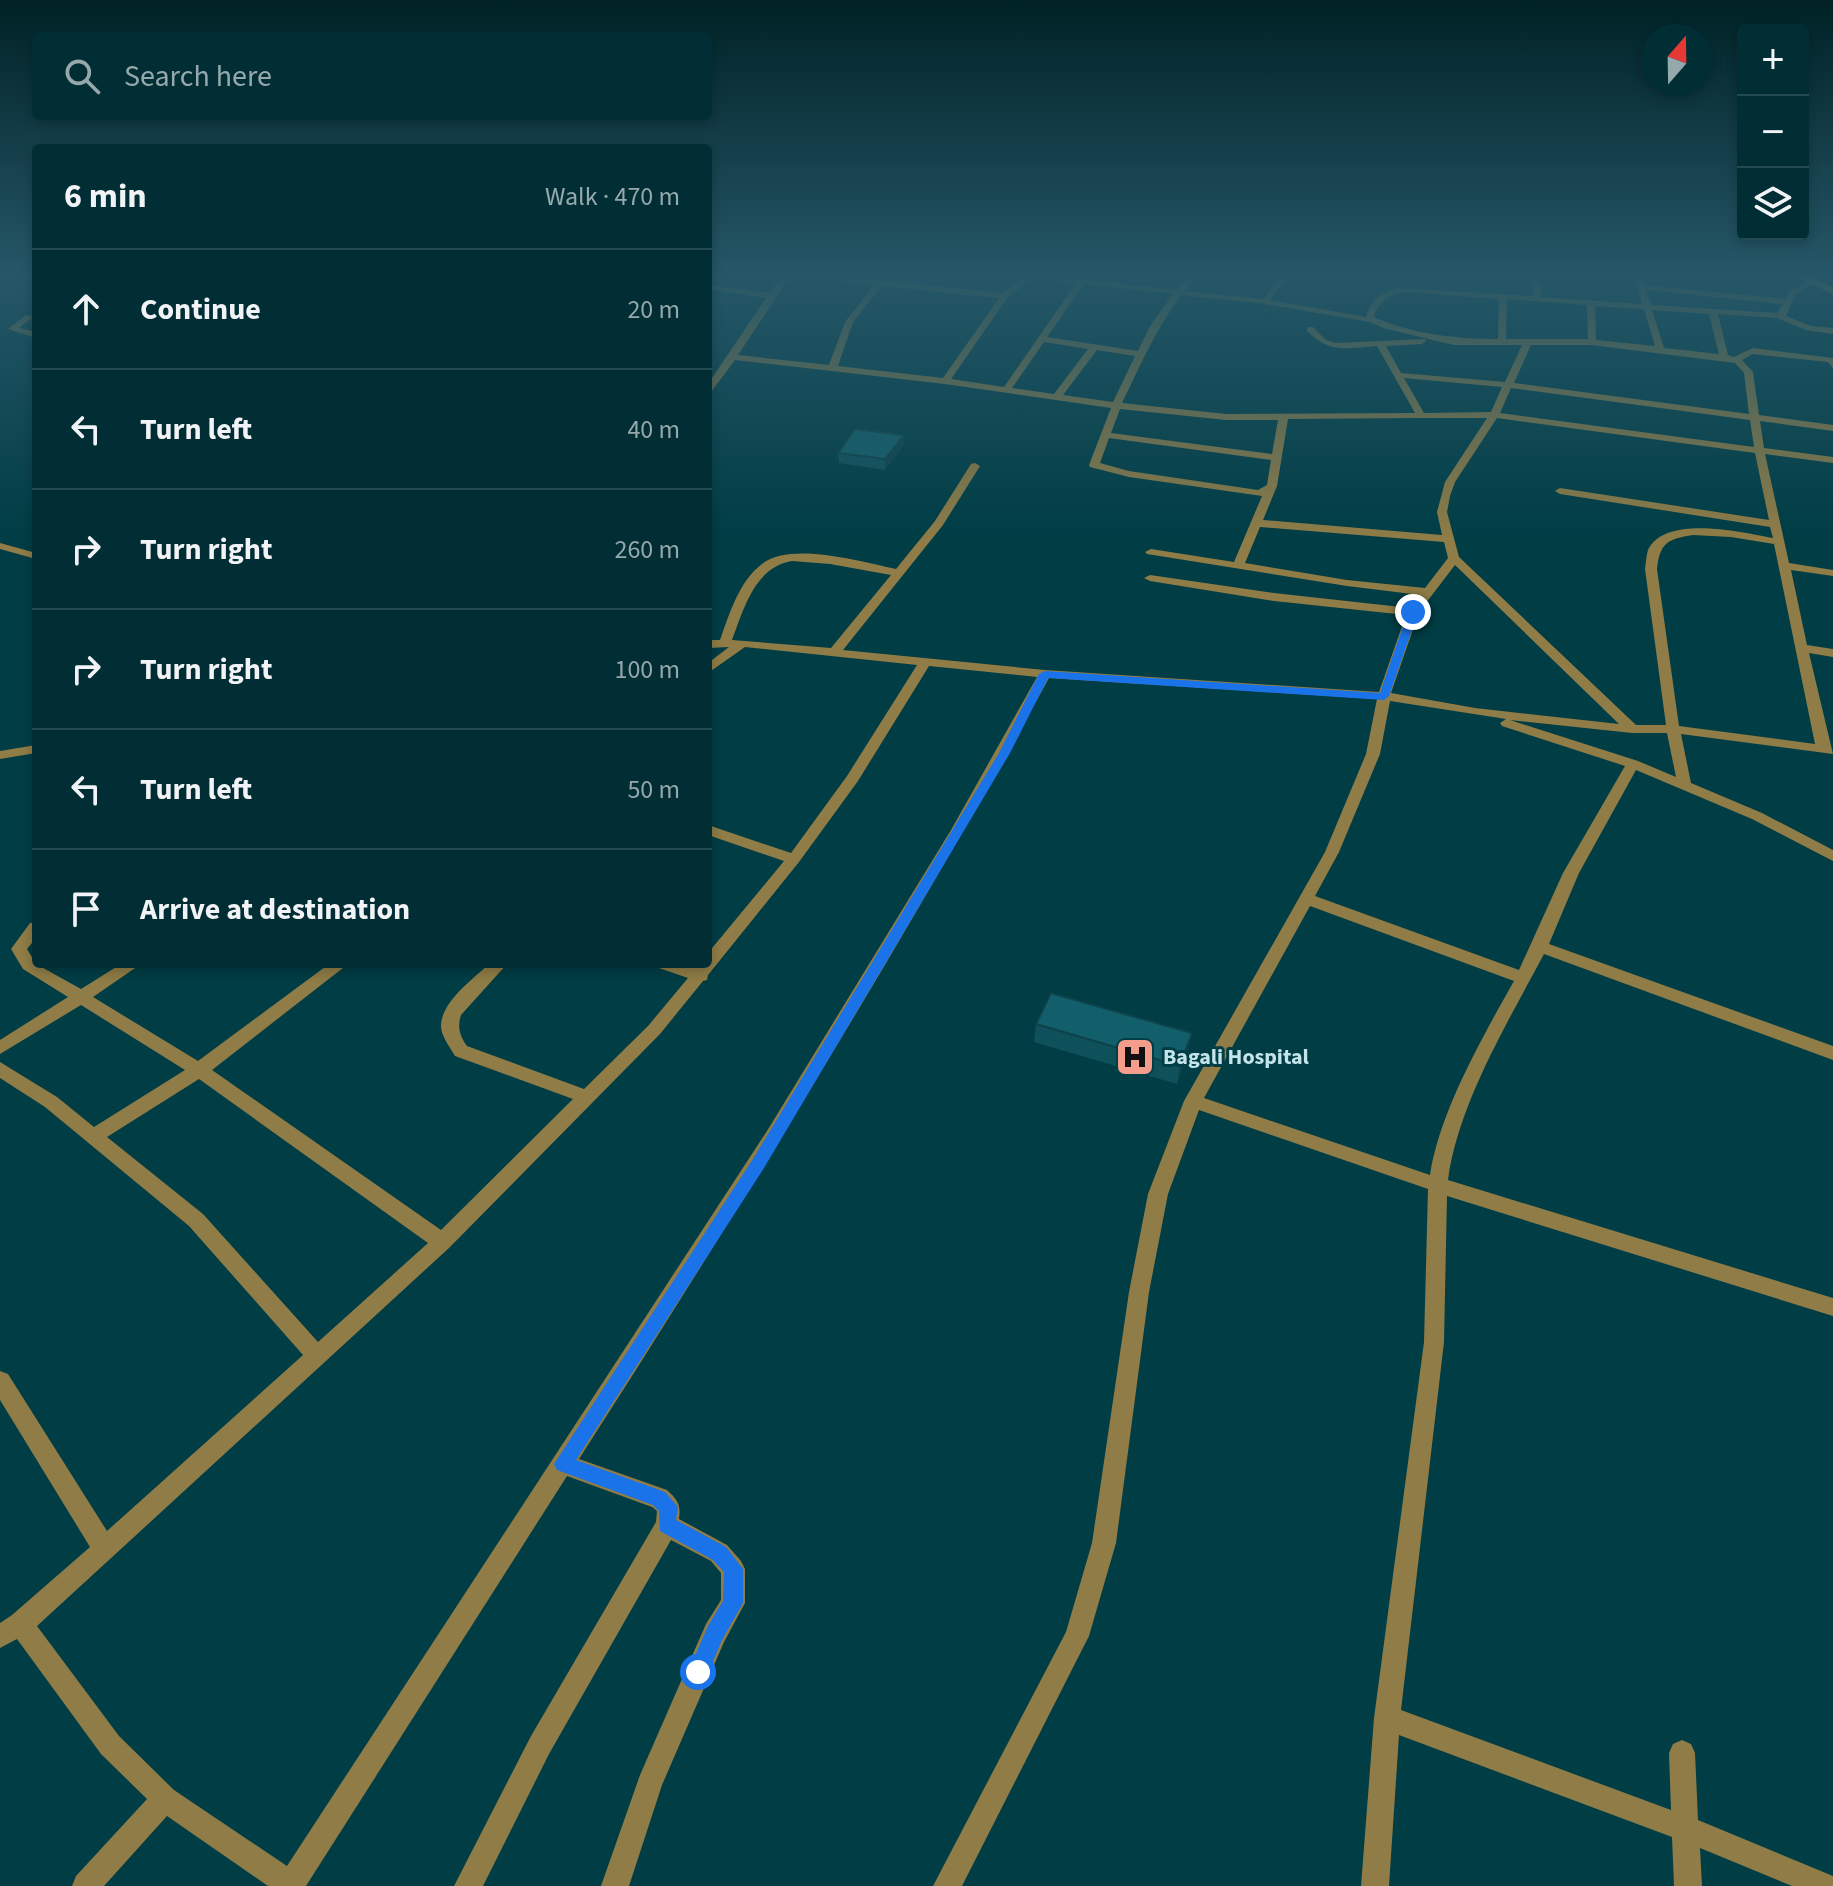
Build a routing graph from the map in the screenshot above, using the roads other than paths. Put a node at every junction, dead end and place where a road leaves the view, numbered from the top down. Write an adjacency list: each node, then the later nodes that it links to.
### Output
1 (726, 363): 14 (street)
2 (742, 363): 11 (street)
3 (834, 363): 11 (street)
4 (957, 363): 13 (street)
5 (1025, 363): 16 (street)
6 (1082, 363): 17 (street)
7 (1138, 363): 18 (street)
8 (1390, 363): 12 (street)
9 (1518, 363): 15 (street)
10 (1736, 363): 22 (street)
11 (832, 369): 13 (street)
12 (1397, 375): 15 (street); 21 (street)
13 (945, 381): 16 (street)
14 (712, 384)
15 (1508, 385): 20 (street); 22 (street)
16 (1006, 390): 17 (street)
17 (1057, 396): 18 (street)
18 (1116, 406): 19 (street); 24 (street)
19 (1284, 415): 21 (street); 26 (street)
20 (1494, 415): 21 (street); 25 (street); 33 (street)
21 (1422, 417)
22 (1754, 418): 23 (street); 25 (street)
23 (1833, 428)
24 (1106, 435): 26 (street); 29 (street)
25 (1760, 452): 27 (street); 32 (street)
26 (1275, 457): 29 (street)
27 (1833, 460)
28 (975, 466): 41 (street)
29 (1272, 486): 31 (street)
30 (1560, 491): 32 (street)
31 (1256, 523): 33 (street); 39 (street)
32 (1775, 524): 34 (street)
33 (1450, 539): 38 (street)
34 (1779, 542): 40 (street); 58 (street)
35 (0, 546): 37 (lane)
36 (1151, 552): 39 (street)
37 (32, 555)
38 (1454, 558): 44 (street); 57 (street)
39 (1238, 566): 44 (street)
40 (1784, 566): 42 (street); 49 (street)
41 (899, 573): 46 (street); 50 (street)
42 (1833, 573)
43 (1150, 578): 45 (street)
44 (1428, 592): 45 (street)
45 (1413, 612): 55 (street)
46 (725, 642): 47 (street); 48 (street)
47 (742, 643): 50 (street); 53 (street)
48 (712, 644)
49 (1801, 648): 51 (street); 60 (street)
50 (834, 653): 52 (street)
51 (1833, 653)
52 (924, 664): 54 (street); 66 (street)
53 (712, 666)
54 (1045, 674): 55 (street); 93 (street)
55 (1384, 696): 56 (street); 67 (street)
56 (1475, 712): 57 (street); 62 (street)
57 (1632, 729): 58 (street)
58 (1673, 729): 60 (street); 63 (street)
59 (32, 750): 61 (street)
60 (1828, 750)
61 (0, 755)
62 (1633, 764): 63 (street); 69 (street)
63 (1685, 786): 65 (street)
64 (712, 831): 66 (street)
65 (1833, 856)
66 (794, 859): 70 (street)
67 (1305, 898): 79 (street); 86 (street)
68 (32, 932): 71 (street)
69 (1540, 947): 79 (street); 82 (street)
70 (712, 962)
71 (32, 967)
72 (34, 968): 80 (street)
73 (127, 968): 80 (street)
74 (335, 968): 84 (street)
75 (495, 968): 85 (street)
76 (677, 968): 78 (street)
77 (707, 968): 78 (street)
78 (701, 976): 85 (street)
79 (1523, 978): 88 (street)
80 (83, 996): 81 (street); 84 (street)
81 (0, 1048)
82 (1833, 1053)
83 (0, 1069): 87 (street)
84 (199, 1070): 87 (street); 89 (street)
85 (587, 1097): 89 (street)
86 (1193, 1101): 88 (street); 105 (street)
87 (94, 1136): 91 (street)
88 (1438, 1185): 90 (street); 97 (street)
89 (442, 1242): 91 (street)
90 (1833, 1307)
91 (318, 1357): 95 (street)
92 (0, 1381): 95 (street)
93 (563, 1464): 94 (street); 102 (street)
94 (667, 1525): 103 (street); 104 (street)
95 (105, 1549): 96 (street)
96 (10, 1630): 99 (street)
97 (1387, 1718): 100 (street); 106 (street)
98 (1682, 1753): 100 (street)
99 (165, 1799): 101 (street); 102 (street)
100 (1687, 1829): 107 (street); 108 (street)
101 (86, 1886)
102 (290, 1886)
103 (468, 1886)
104 (615, 1886)
105 (947, 1886)
106 (1375, 1886)
107 (1688, 1886)
108 (1825, 1886)

